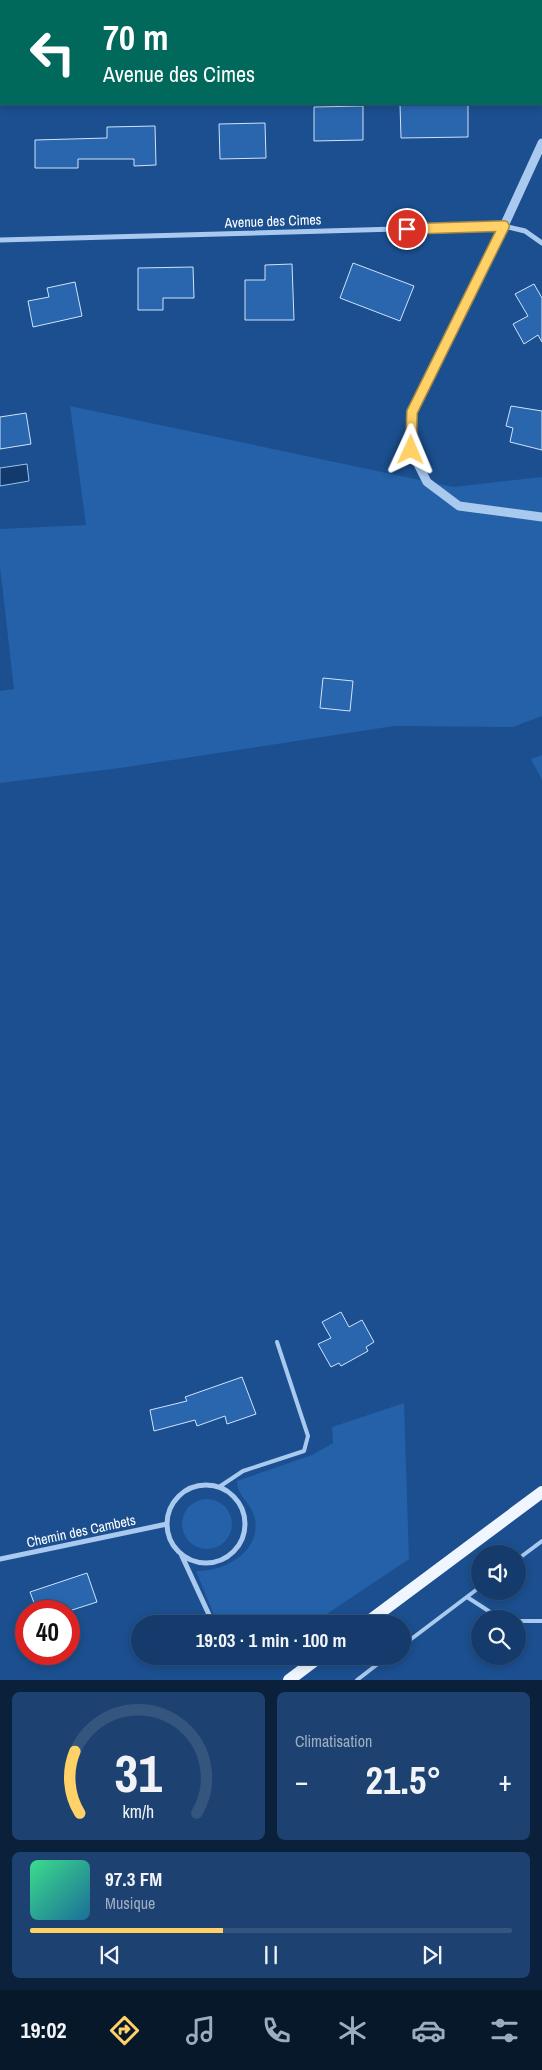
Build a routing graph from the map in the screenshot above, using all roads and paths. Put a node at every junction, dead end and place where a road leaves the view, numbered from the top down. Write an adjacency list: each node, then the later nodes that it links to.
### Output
1 (542, 143): 2 (street)
2 (504, 226): 3 (street, Avenue des Cimes); 4 (street, Avenue des Cimes); 5 (street)
3 (0, 240)
4 (542, 243)
5 (542, 517)
6 (277, 1342): 7 (lane)
7 (219, 1488): 9 (street); 12 (street)
8 (542, 1492): 18 (main road)
9 (167, 1524): 12 (street); 13 (street, Chemin des Cambets)
10 (542, 1540): 11 (lane)
11 (526, 1553)
12 (181, 1554): 17 (street)
13 (0, 1559)
14 (471, 1594): 15 (lane)
15 (467, 1597): 16 (lane); 21 (lane)
16 (487, 1610)
17 (209, 1615)
18 (377, 1615)
19 (526, 1621): 20 (lane)
20 (542, 1621)
21 (411, 1639)
22 (309, 1665): 24 (main road)
23 (376, 1665): 25 (lane)
24 (289, 1680)
25 (357, 1680)

